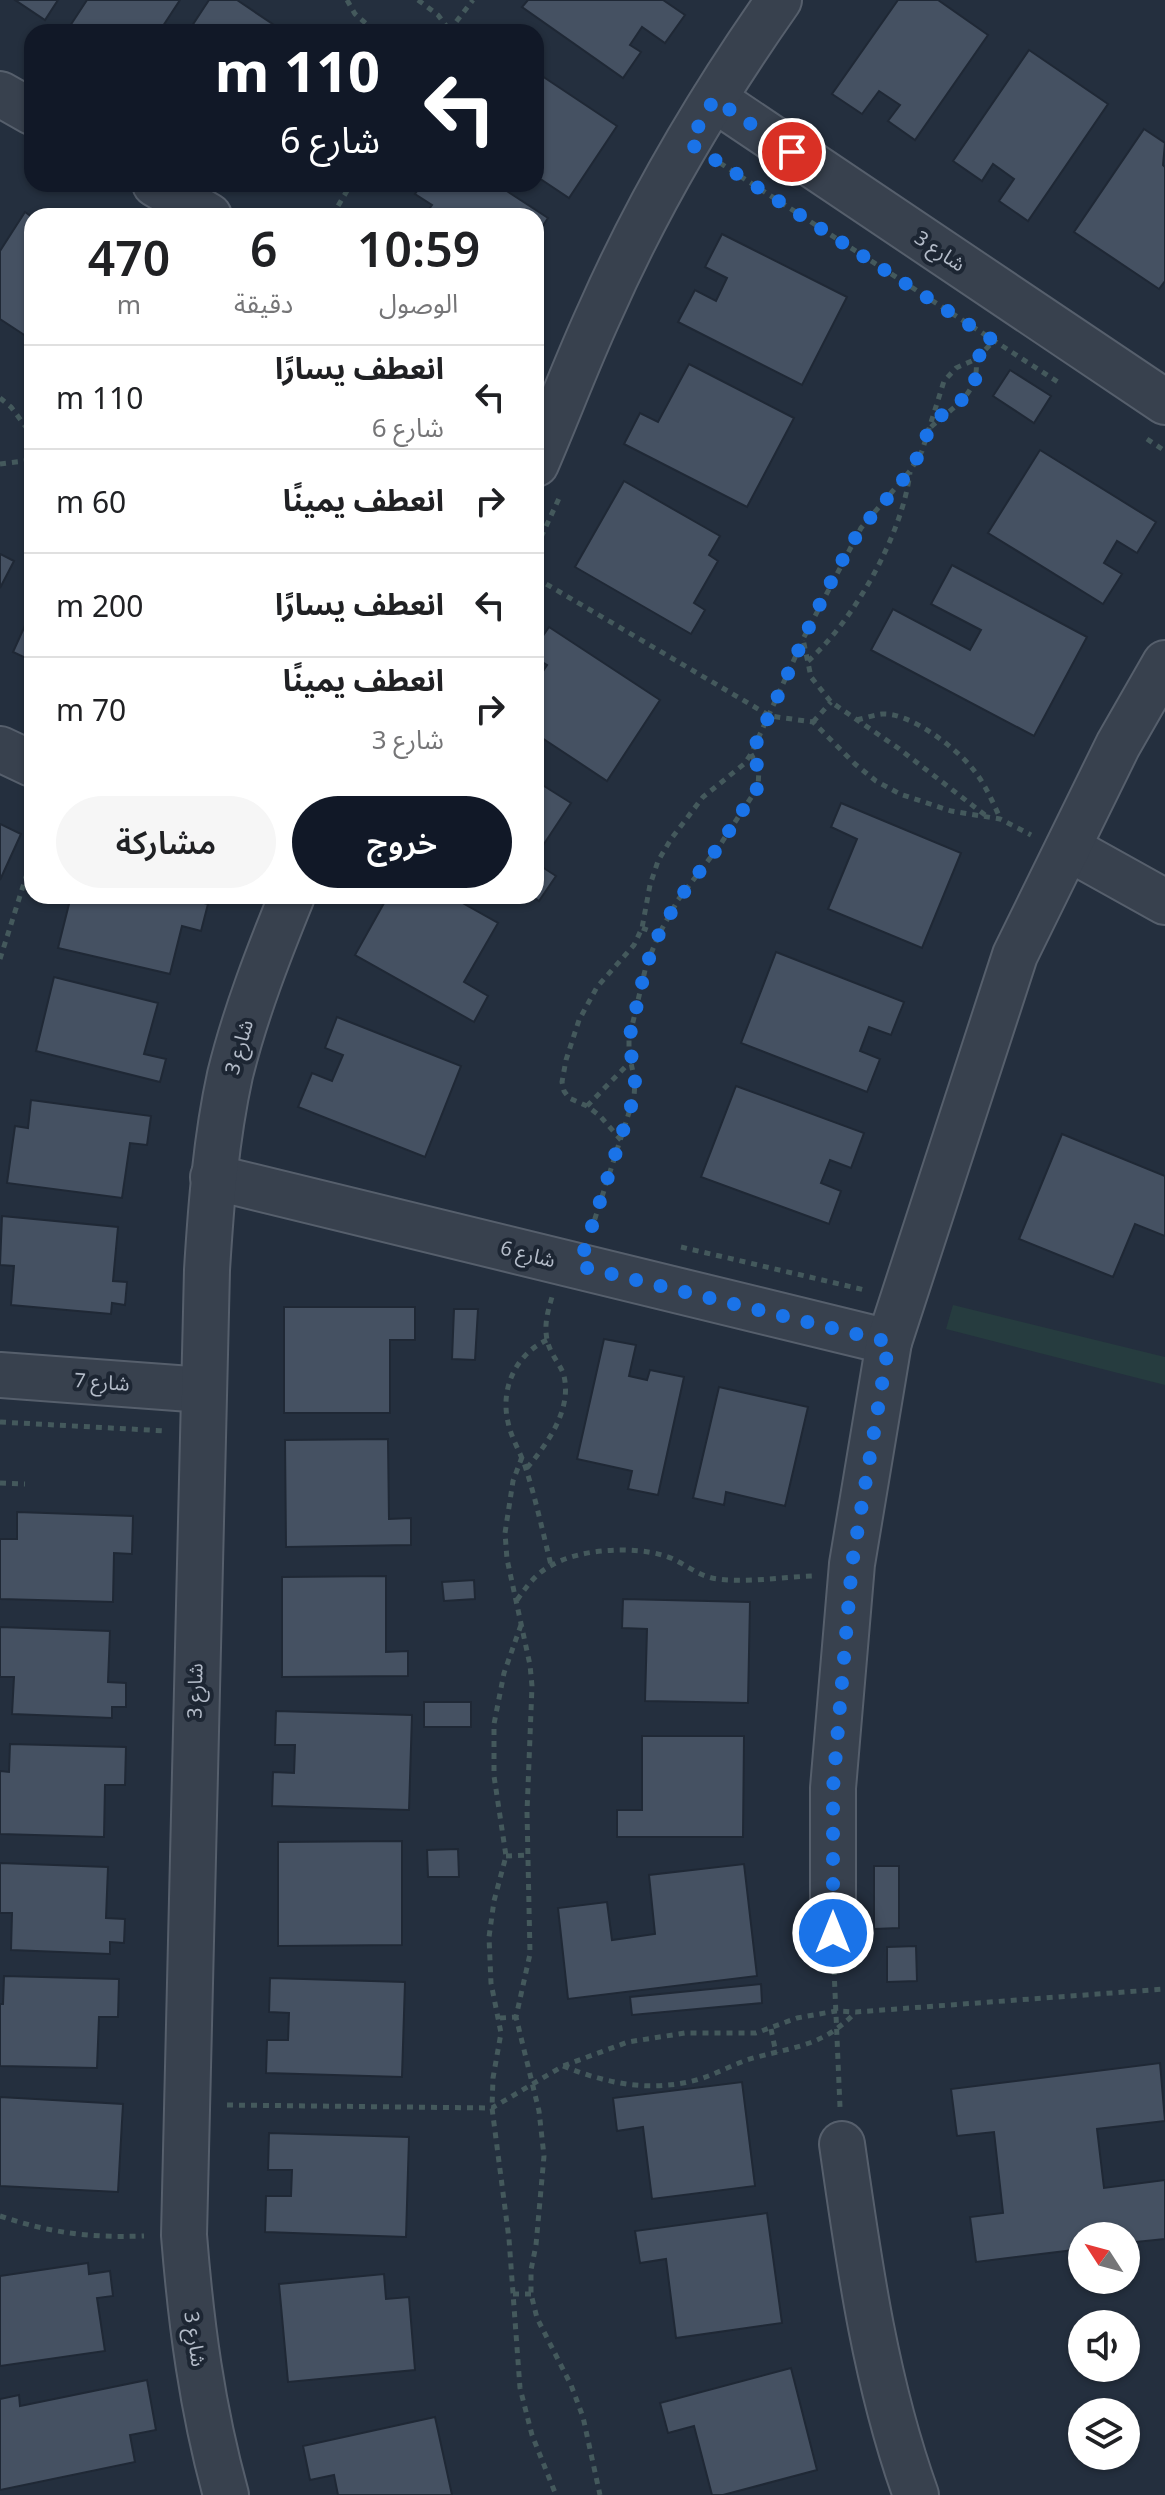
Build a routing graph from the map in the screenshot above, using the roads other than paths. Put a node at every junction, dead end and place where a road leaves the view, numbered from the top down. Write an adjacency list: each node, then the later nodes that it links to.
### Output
1 (779, 0): 3 (street)
2 (0, 94): 4 (street)
3 (714, 99): 7 (street, شارع 3); 8 (street)
4 (24, 108)
5 (168, 192): 6 (street)
6 (196, 208)
7 (1152, 418)
8 (544, 429)
9 (1165, 663): 12 (street)
10 (0, 749): 11 (street)
11 (24, 760)
12 (1049, 842): 13 (street); 16 (street)
13 (1165, 902)
14 (289, 904): 15 (street, شارع 3)
15 (213, 1177): 16 (street, شارع 6); 18 (street, شارع 3)
16 (889, 1342): 19 (street)
17 (0, 1375): 18 (street, شارع 7)
18 (204, 1390): 21 (street, شارع 3)
19 (833, 1933)
20 (842, 2144): 22 (street)
21 (226, 2495)
22 (916, 2495)

